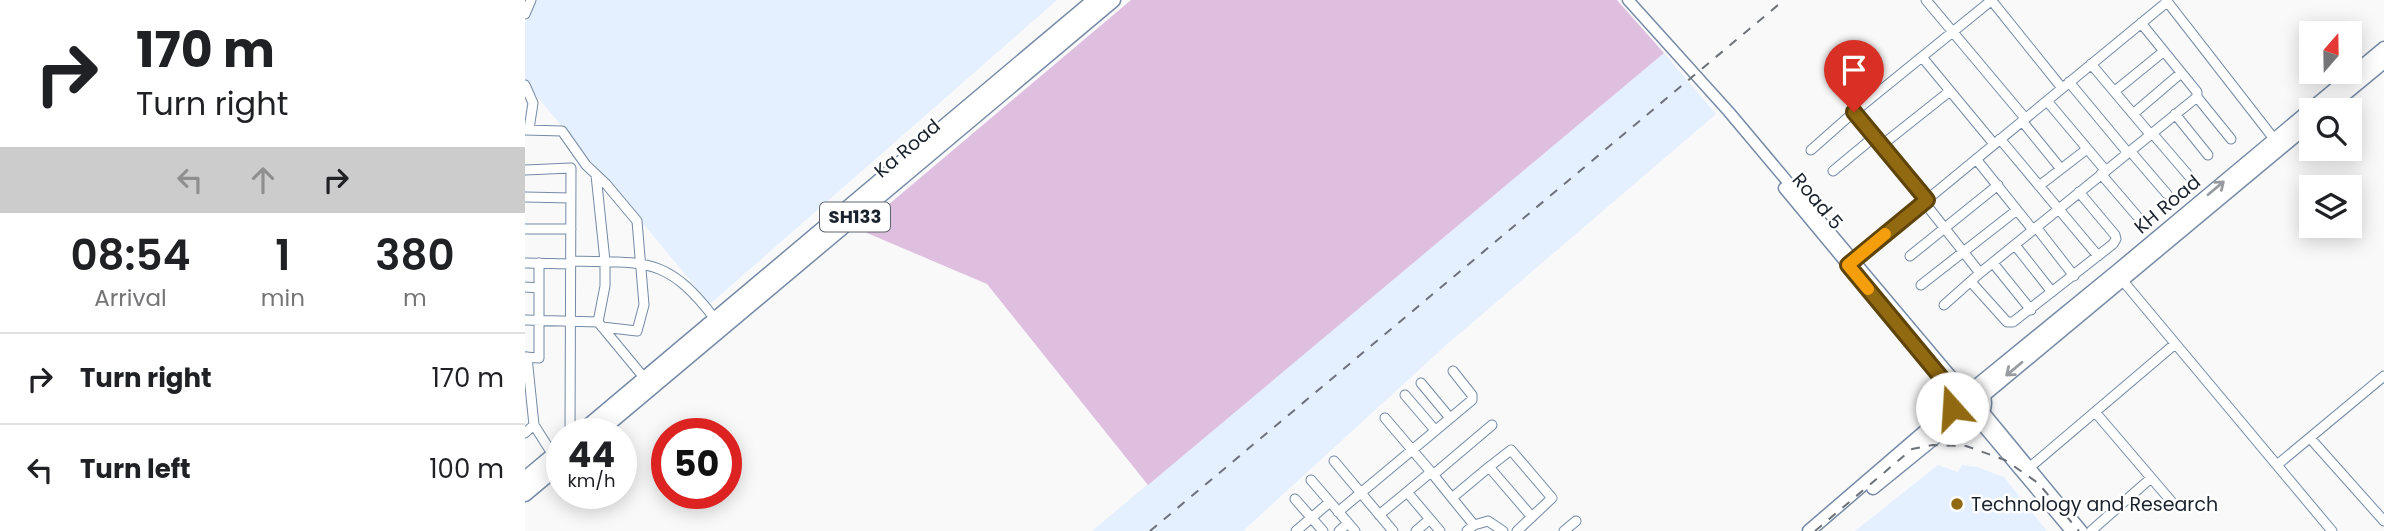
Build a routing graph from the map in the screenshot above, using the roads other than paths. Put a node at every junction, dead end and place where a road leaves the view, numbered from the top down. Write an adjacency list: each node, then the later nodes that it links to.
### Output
1 (530, 0): 9 (street)
2 (1095, 0): 22 (main road, Ka Road / SH133)
3 (1113, 0): 22 (main road, Ka Road / SH133)
4 (1628, 0): 14 (street, Road 5)
5 (1636, 0): 14 (street, Road 5)
6 (1926, 0): 11 (street)
7 (2166, 1): 10 (street); 36 (street)
8 (1988, 2): 11 (street); 19 (street)
9 (525, 14)
10 (2141, 23): 12 (street); 16 (street)
11 (1953, 32): 15 (street); 29 (street)
12 (2162, 52): 17 (street); 21 (street)
13 (2383, 54): 24 (main road, KH Road); 36 (main road, KH Road)
14 (1678, 55): 70 (street, Road 5)
15 (1922, 57): 20 (street); 26 (street)
16 (2091, 64): 19 (street); 21 (street)
17 (2181, 73): 23 (street); 27 (street)
18 (525, 85): 30 (street)
19 (2066, 85): 25 (street); 40 (street)
20 (1950, 91): 35 (street); 37 (street)
21 (2115, 91): 27 (street)
22 (992, 94): 84 (main road, Ka Road / SH133); 93 (main road, Ka Road / SH133)
23 (2197, 97): 28 (street); 34 (street)
24 (2338, 98)
25 (2047, 101): 29 (street); 39 (street)
26 (1854, 112): 33 (street); 38 (street)
27 (2133, 114): 32 (street)
28 (2175, 114): 32 (street); 41 (street)
29 (2024, 120): 35 (street); 43 (street)
30 (527, 129): 47 (street)
31 (2299, 130): 36 (main road, KH Road)
32 (2151, 134): 40 (street); 48 (street)
33 (1874, 136): 37 (street); 45 (street)
34 (2231, 139)
35 (1997, 142): 42 (street); 50 (street)
36 (2277, 143): 76 (main road, KH Road); 95 (main road, KH Road, one-way to 36)
37 (1881, 145): 55 (street)
38 (1811, 149)
39 (2087, 149): 43 (street); 46 (street)
40 (2129, 152): 46 (street); 52 (street)
41 (2208, 155)
42 (1976, 159): 49 (street); 55 (street)
43 (2061, 169): 50 (street)
44 (525, 170): 54 (street)
45 (1833, 171)
46 (2103, 172): 51 (street); 58 (street)
47 (596, 175): 67 (street); 69 (street)
48 (2189, 176)
49 (1998, 185): 57 (street); 59 (street)
50 (2039, 187): 56 (street)
51 (2079, 192): 56 (street); 66 (street)
52 (2167, 194)
53 (525, 197): 54 (street)
54 (571, 198): 61 (street)
55 (1926, 201): 59 (street); 70 (street)
56 (2058, 209): 62 (street); 66 (street)
57 (2017, 210): 62 (street); 64 (street)
58 (2137, 216)
59 (1945, 228): 64 (street); 65 (street)
60 (525, 229): 61 (street)
61 (571, 229): 68 (street)
62 (2035, 229): 63 (street); 75 (street)
63 (2015, 245): 73 (street); 81 (street)
64 (1964, 251): 74 (street); 78 (street)
65 (1910, 256)
66 (2098, 256): 75 (street)
67 (605, 261): 68 (street); 69 (street); 88 (street)
68 (571, 262): 72 (street); 87 (street)
69 (640, 262): 84 (street); 88 (street)
70 (1851, 262): 95 (street, Road 5)
71 (525, 263): 72 (street)
72 (538, 263): 80 (street)
73 (1993, 263): 74 (street); 83 (street)
74 (1980, 273): 77 (street)
75 (2074, 276): 81 (street)
76 (2123, 281): 89 (street); 95 (main road, KH Road, one-way to 95)
77 (1971, 282): 82 (street); 83 (street)
78 (1921, 285)
79 (525, 287): 80 (street)
80 (539, 288): 86 (street)
81 (2052, 292): 83 (street)
82 (1944, 306)
83 (2031, 310)
84 (715, 319): 93 (main road, Ka Road / SH133)
85 (525, 320): 86 (street)
86 (539, 320): 87 (street); 90 (street)
87 (571, 320): 88 (street); 101 (street)
88 (600, 324): 93 (street)
89 (2175, 344): 98 (street); 115 (street)
90 (526, 357): 97 (street)
91 (1453, 372): 105 (street)
92 (2384, 376): 110 (street)
93 (649, 383): 102 (main road, Ka Road / SH133); 103 (main road, Ka Road / SH133)
94 (1421, 383): 105 (street)
95 (1968, 391): 99 (main road); 100 (main road)
96 (1405, 395): 108 (street)
97 (528, 410): 106 (street)
98 (2095, 412): 117 (street); 120 (street)
99 (1955, 413): 100 (main road); 149 (main road); 150 (main road)
100 (1980, 414): 117 (street); 151 (street)
101 (570, 418)
102 (601, 418)
103 (613, 418)
104 (1385, 418): 112 (street)
105 (1450, 418): 108 (street)
106 (534, 425): 109 (street); 111 (street)
107 (1492, 425): 119 (street)
108 (1435, 430): 112 (street)
109 (525, 433)
110 (2310, 438): 115 (street); 136 (street)
111 (546, 439)
112 (1412, 450): 119 (street); 124 (street)
113 (1334, 461): 124 (street)
114 (546, 464): 121 (main road)
115 (2277, 465): 154 (street)
116 (1489, 467): 126 (street); 132 (street); 132 (street)
117 (2029, 468): 152 (street)
118 (546, 470): 125 (main road)
119 (1432, 473): 123 (street); 126 (street)
120 (2151, 478): 128 (street); 153 (street)
121 (525, 479)
122 (1311, 480): 129 (street)
123 (1407, 492): 131 (street); 134 (street)
124 (1361, 493): 130 (street); 131 (street)
125 (525, 494)
126 (1452, 498): 138 (street)
127 (1295, 499): 133 (street)
128 (2171, 501)
129 (1330, 502): 130 (street); 133 (street)
130 (1338, 512): 137 (street)
131 (1379, 515): 143 (street)
132 (1532, 517): 147 (street)
133 (1311, 518): 139 (street); 140 (street)
134 (1430, 519): 144 (street); 145 (street)
135 (1576, 521): 148 (street)
136 (2384, 521)
137 (1348, 523): 141 (street); 142 (street)
138 (1471, 528): 146 (street)
139 (1296, 531)
140 (1323, 531)
141 (1339, 531)
142 (1355, 531)
143 (1393, 531)
144 (1416, 531)
145 (1440, 531)
146 (1503, 531)
147 (1517, 531)
148 (1564, 531)
149 (1809, 531)
150 (1822, 531)
151 (2071, 531)
152 (2082, 531)
153 (2091, 531)
154 (2332, 531)

